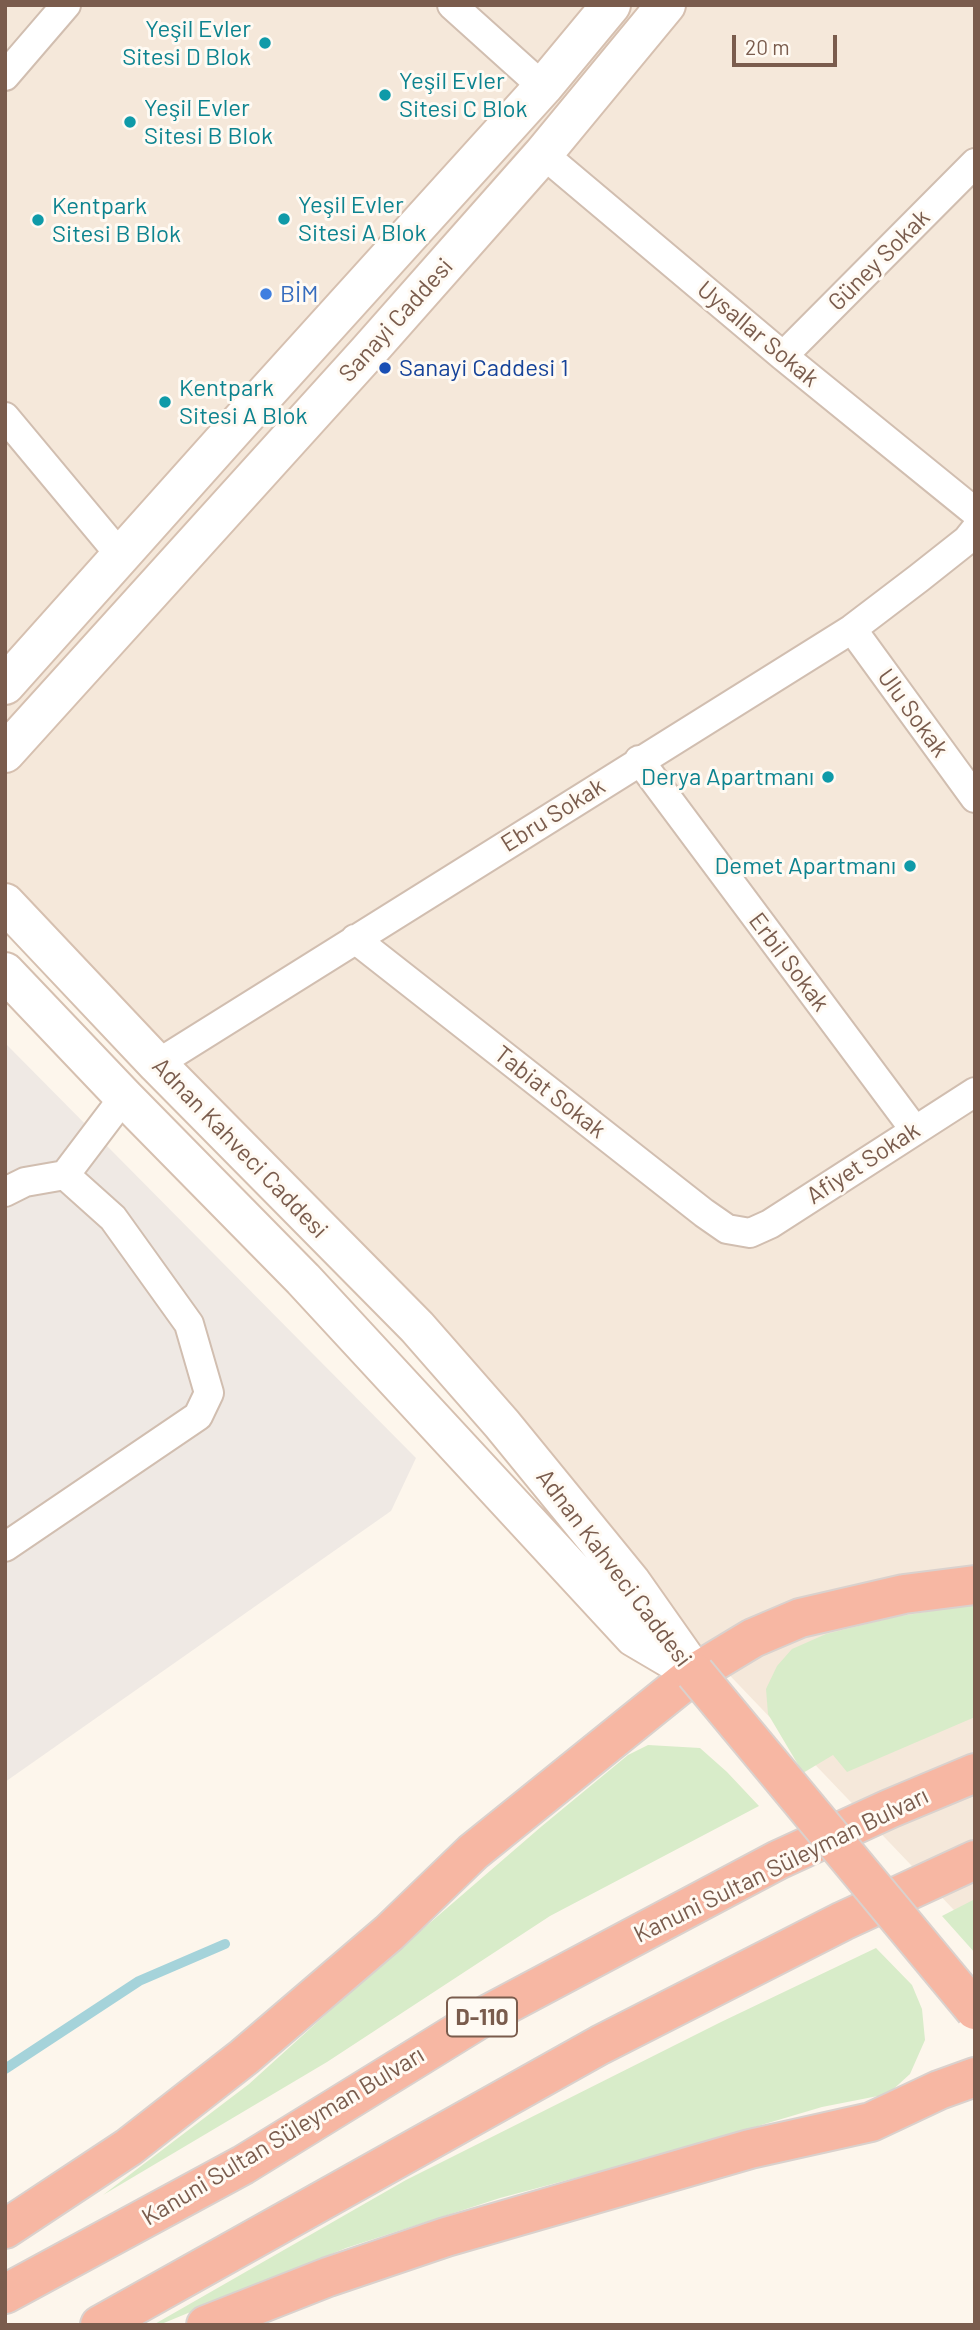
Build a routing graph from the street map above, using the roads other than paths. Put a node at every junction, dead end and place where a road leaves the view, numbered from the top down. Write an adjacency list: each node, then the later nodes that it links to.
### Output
1 (66, 5): 5 (street)
2 (452, 5): 6 (street)
3 (611, 5): 6 (main road, Sanayi Caddesi)
4 (666, 5): 7 (main road, Sanayi Caddesi)
5 (5, 76)
6 (543, 87): 7 (main road); 14 (main road, Sanayi Caddesi)
7 (576, 114): 8 (main road, Sanayi Caddesi)
8 (543, 154): 10 (street, Uysallar Sokak); 17 (main road, Sanayi Caddesi)
9 (975, 163): 10 (street, Güney Sokak)
10 (783, 356): 12 (street, Uysallar Sokak)
11 (5, 417): 14 (street)
12 (975, 512)
13 (975, 530): 15 (street, Ebru Sokak)
14 (121, 556): 16 (main road, Sanayi Caddesi)
15 (852, 629): 18 (street, Ebru Sokak); 19 (street, Ulu Sokak)
16 (5, 685)
17 (5, 753)
18 (639, 760): 21 (street, Ebru Sokak); 26 (street, Erbil Sokak)
19 (975, 798)
20 (5, 903): 23 (main road, Adnan Kahveci Caddesi)
21 (355, 939): 23 (street, Ebru Sokak); 29 (street, Tabiat Sokak)
22 (5, 972): 25 (main road, Adnan Kahveci Caddesi)
23 (157, 1063): 32 (main road, Adnan Kahveci Caddesi)
24 (975, 1092): 26 (street, Afiyet Sokak)
25 (124, 1097): 27 (street); 32 (main road, Adnan Kahveci Caddesi)
26 (915, 1129): 29 (street, Afiyet Sokak)
27 (65, 1175): 28 (street); 30 (street)
28 (5, 1192)
29 (750, 1233)
30 (5, 1547)
31 (975, 1585): 32 (highway)
32 (695, 1673): 35 (highway, bridge); 37 (highway)
33 (975, 1773): 38 (highway, Kanuni Sultan Süleyman Bulvarı / D-110)
34 (975, 1860): 39 (highway)
35 (975, 2010)
36 (975, 2077): 40 (highway)
37 (5, 2229)
38 (5, 2294)
39 (100, 2325)
40 (206, 2325)

